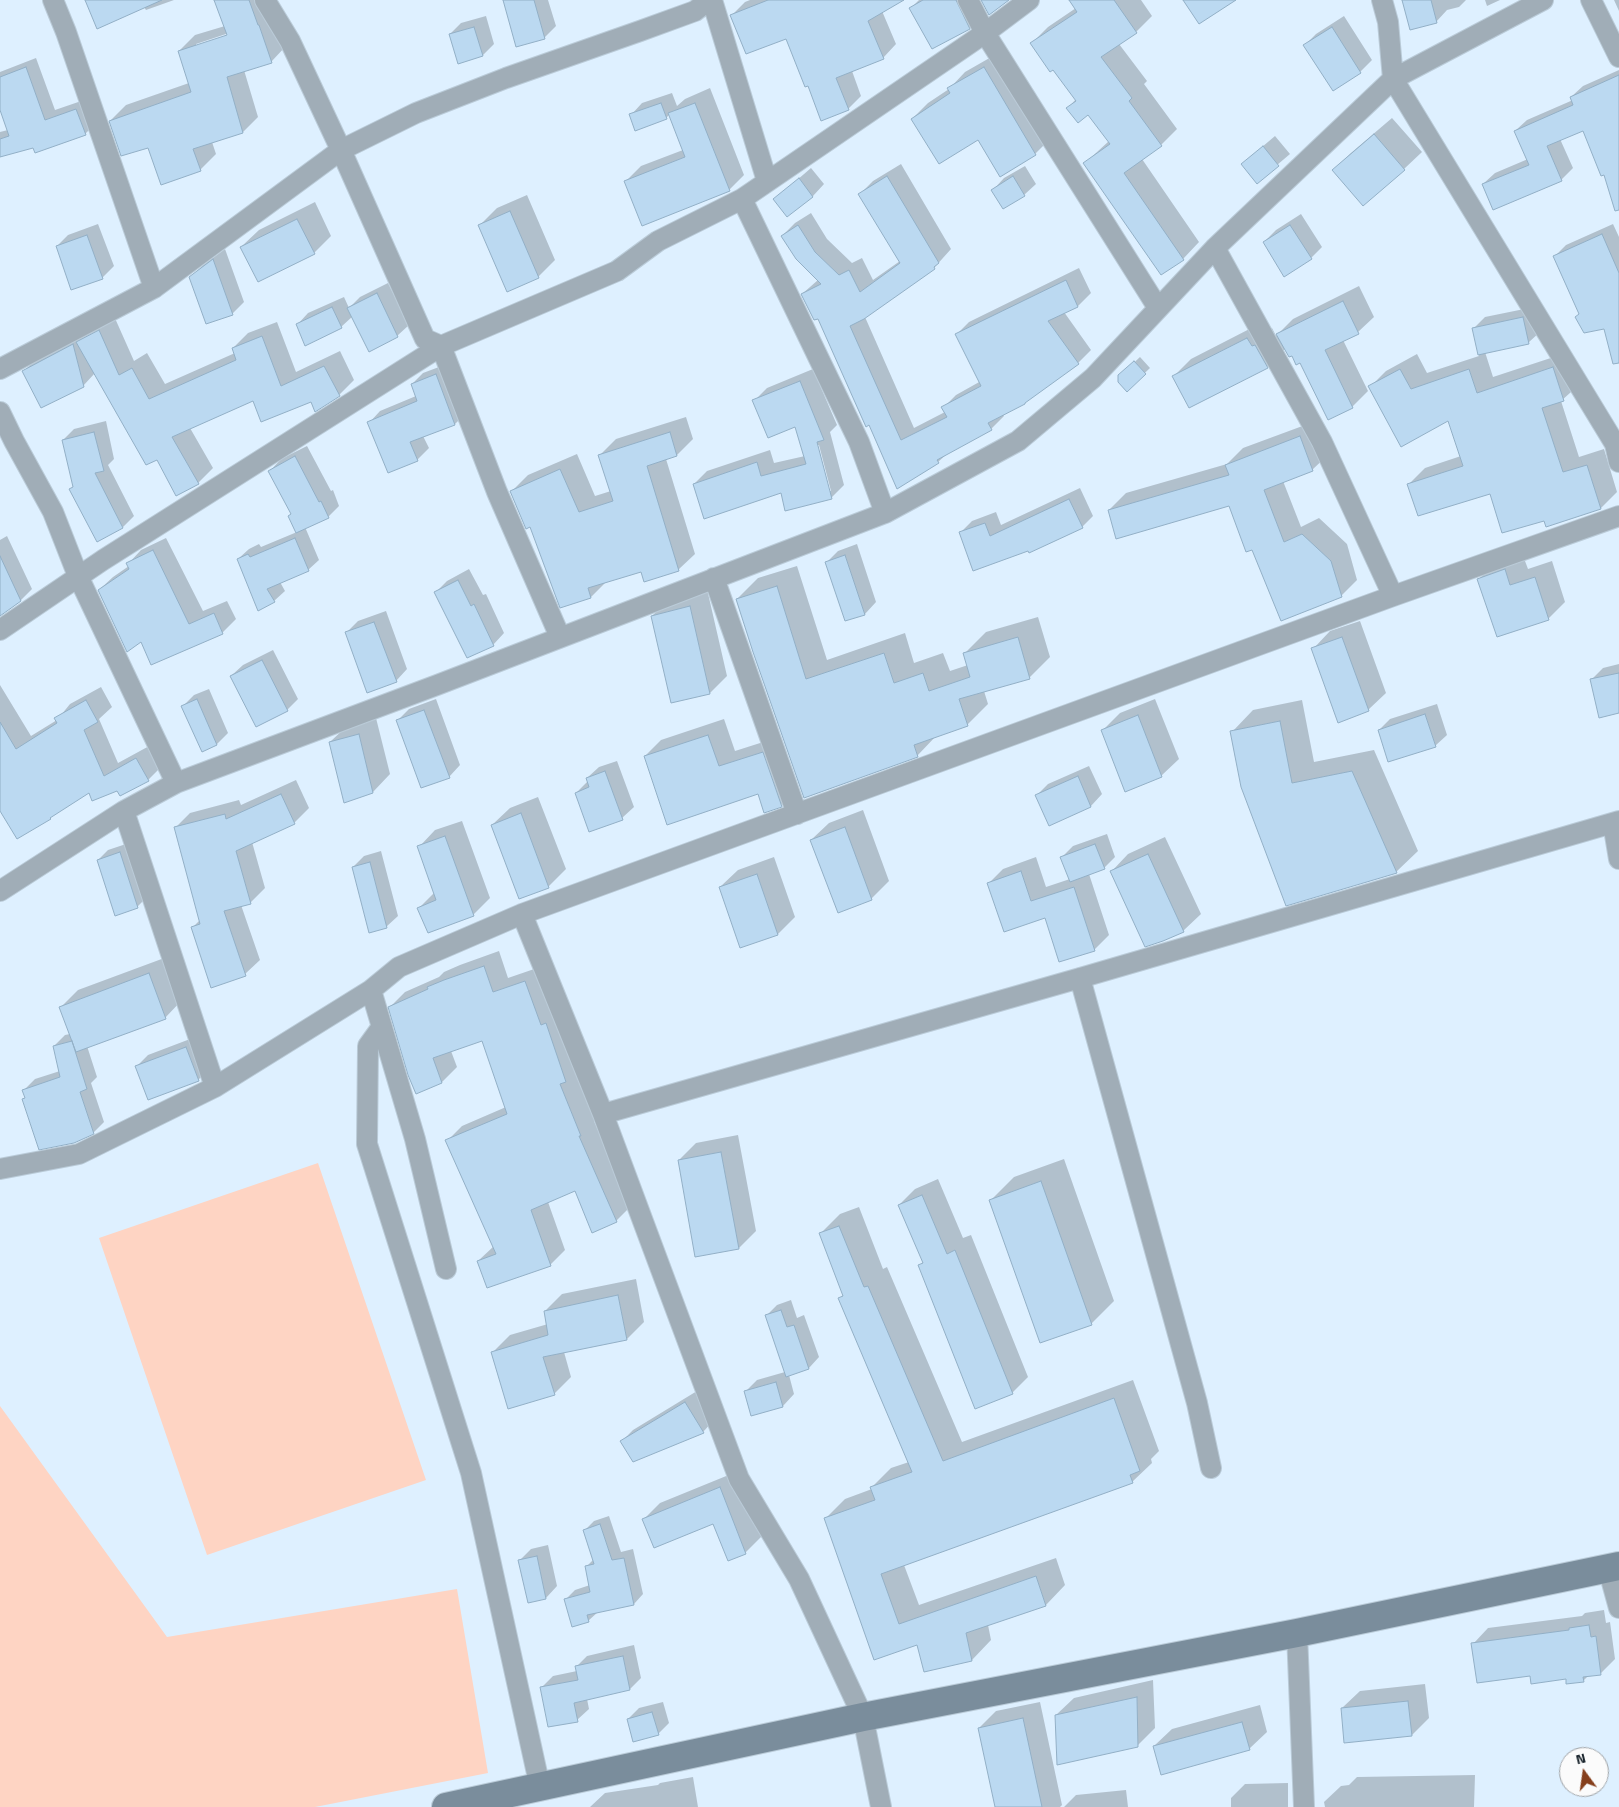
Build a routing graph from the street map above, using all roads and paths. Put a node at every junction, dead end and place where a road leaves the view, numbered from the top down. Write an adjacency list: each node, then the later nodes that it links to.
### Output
1 (52, 0): 16 (street)
2 (265, 0): 12 (street)
3 (710, 0): 12 (street); 13 (street)
4 (968, 0): 9 (street)
5 (1029, 0): 9 (street)
6 (1382, 0): 11 (street)
7 (1543, 0): 11 (street)
8 (1591, 0): 10 (street)
9 (985, 33): 13 (street); 17 (street)
10 (1619, 57)
11 (1393, 79): 15 (street); 21 (street)
12 (342, 150): 16 (street); 18 (street)
13 (767, 181): 14 (street)
14 (742, 198): 18 (street); 22 (street)
15 (1215, 248): 17 (street); 26 (street)
16 (154, 288): 19 (street)
17 (1158, 308): 22 (street)
18 (441, 346): 24 (street); 28 (street)
19 (0, 370)
20 (0, 412): 24 (street)
21 (1618, 449)
22 (885, 513): 25 (street)
23 (1619, 516): 26 (street)
24 (78, 576): 27 (street); 29 (street)
25 (714, 578): 28 (street); 31 (street)
26 (1393, 596): 31 (street)
27 (0, 630)
28 (560, 637): 29 (street)
29 (176, 783): 30 (street)
30 (124, 811): 34 (street); 39 (street)
31 (797, 814): 35 (street)
32 (1616, 822): 33 (street); 36 (street)
33 (1619, 859)
34 (0, 891)
35 (522, 914): 37 (street); 40 (street)
36 (1080, 978): 40 (street); 43 (street)
37 (371, 990): 38 (street); 39 (street)
38 (382, 1028): 42 (street); 48 (street)
39 (215, 1088): 41 (street)
40 (603, 1114): 47 (street)
41 (0, 1169)
42 (446, 1269)
43 (1211, 1468)
44 (1614, 1567): 45 (street); 46 (street)
45 (1619, 1608)
46 (1297, 1633): 47 (street); 51 (street)
47 (863, 1716): 48 (street); 50 (street)
48 (540, 1787): 49 (street)
49 (458, 1806)
50 (881, 1807)
51 (1304, 1807)

